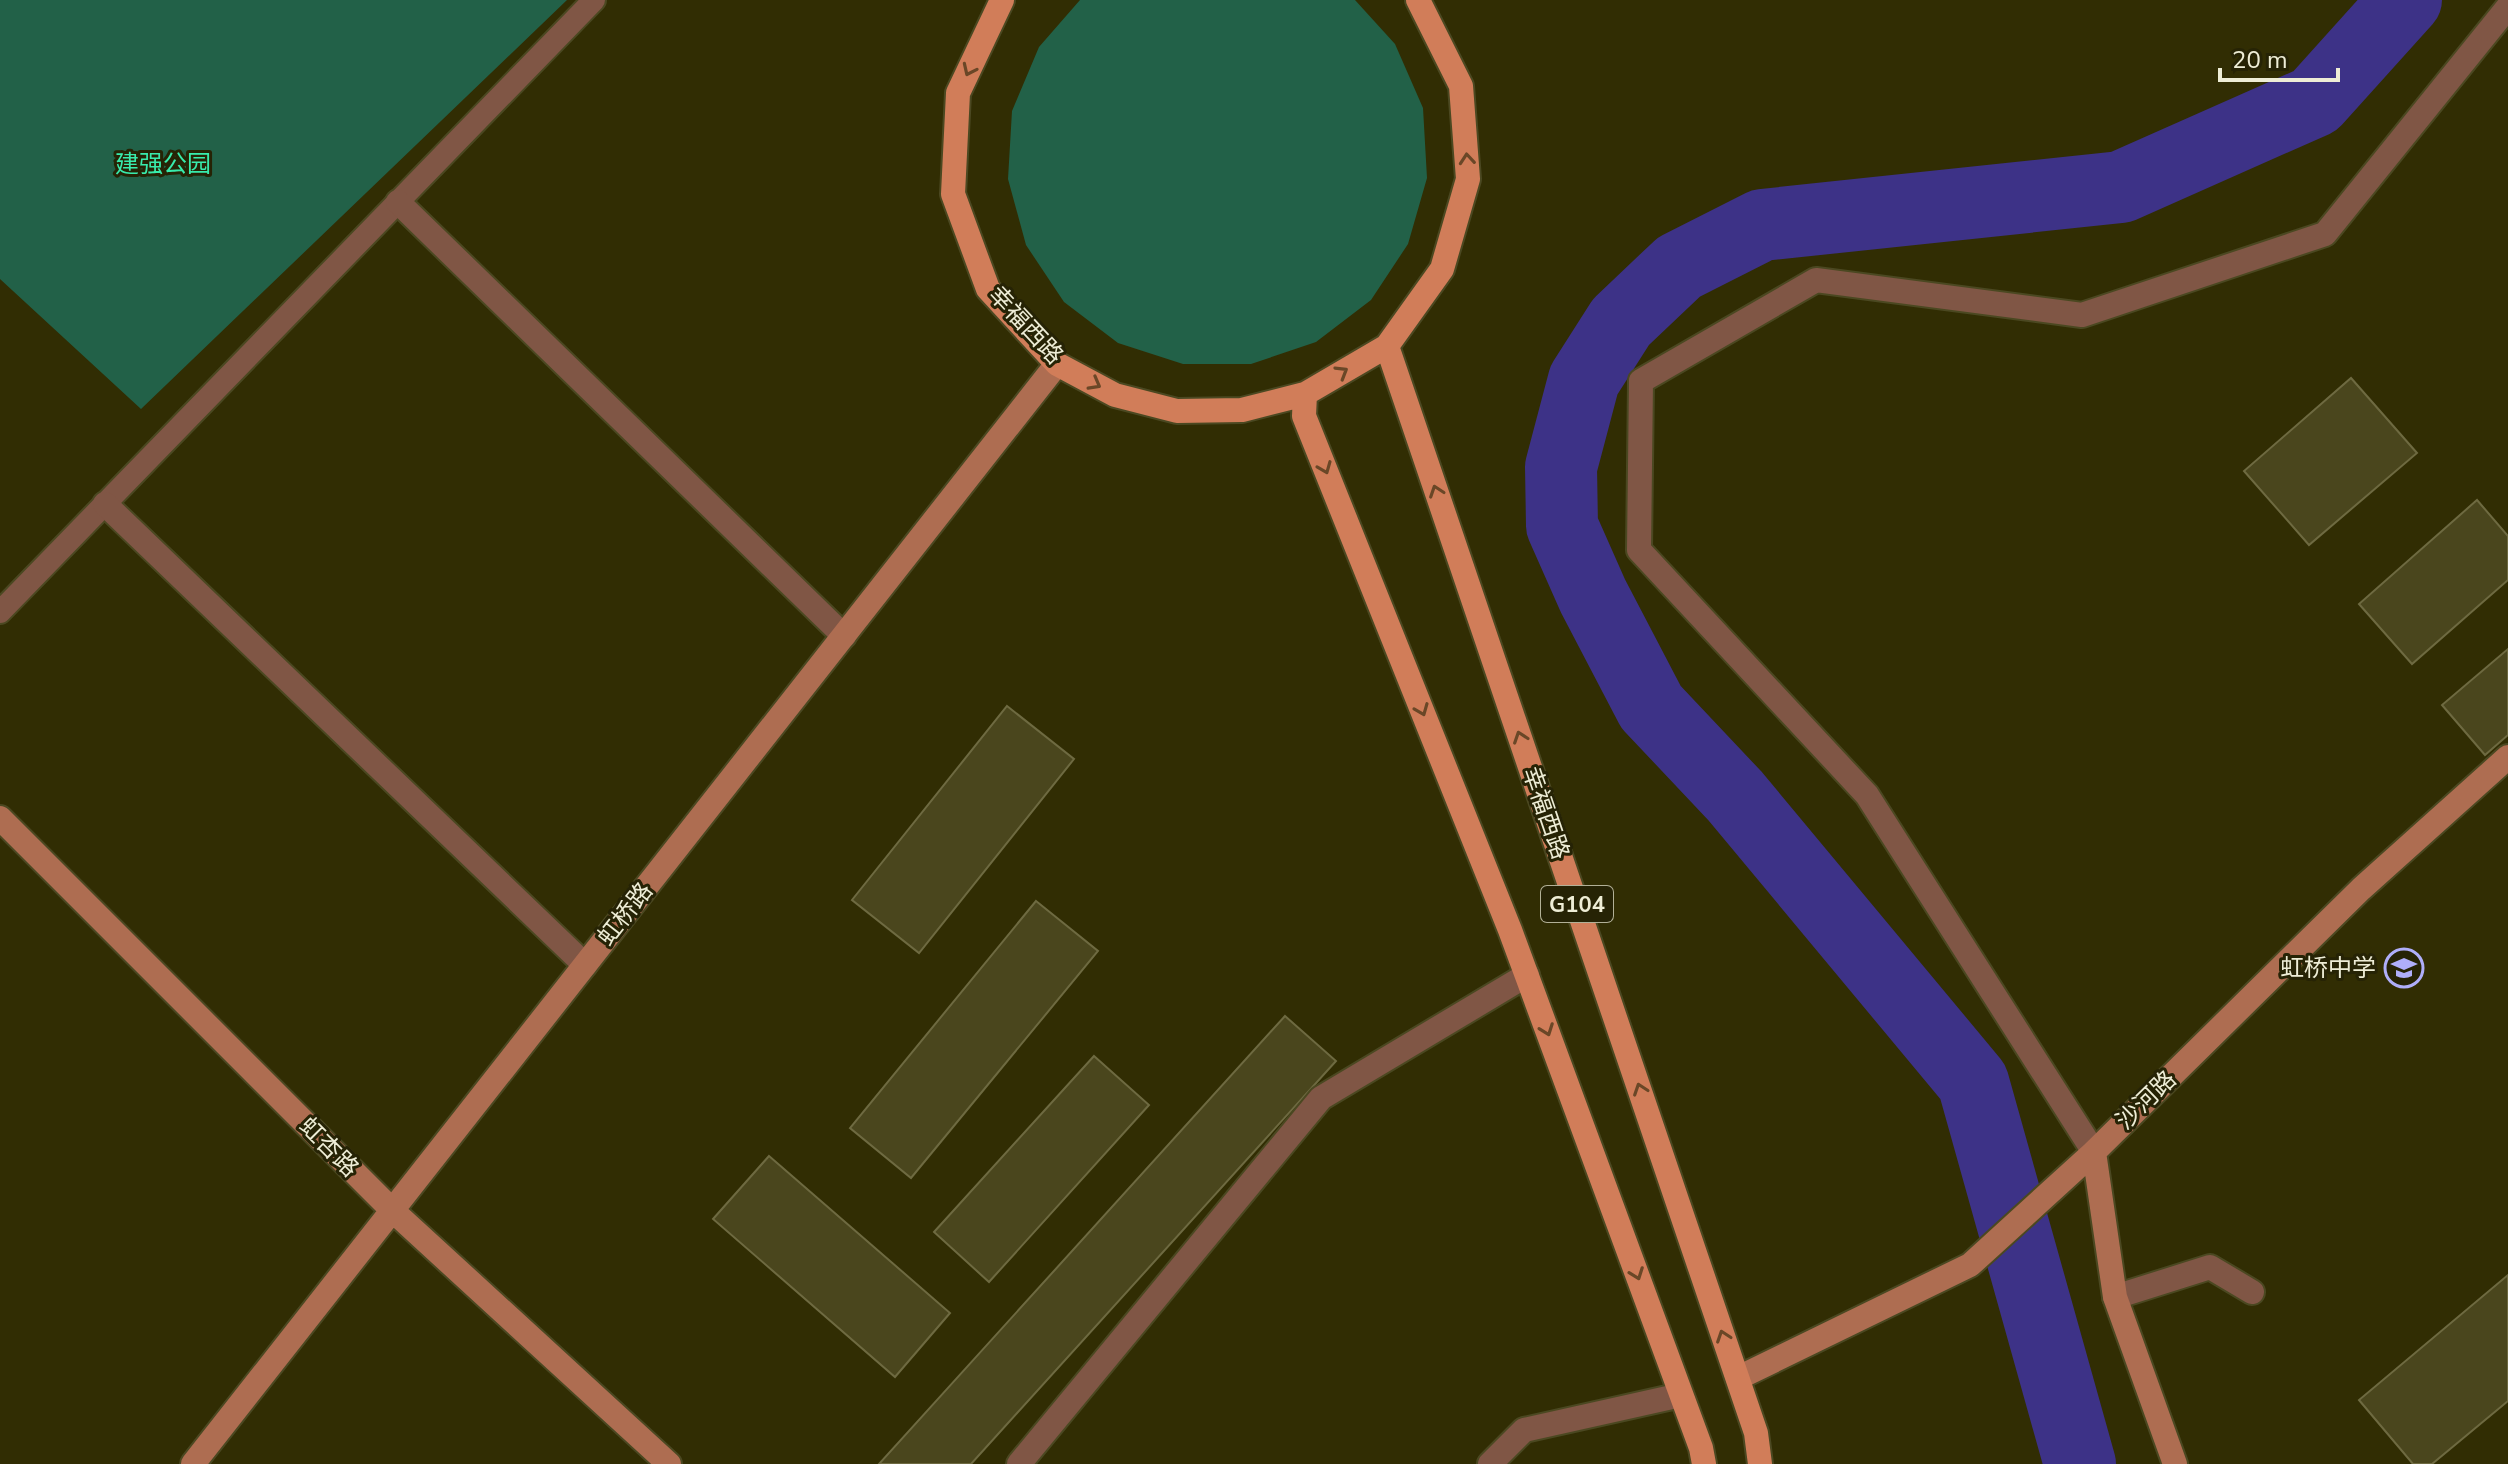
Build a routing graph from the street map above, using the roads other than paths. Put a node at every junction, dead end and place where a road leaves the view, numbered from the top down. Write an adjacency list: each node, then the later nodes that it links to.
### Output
1 (594, 0): 5 (lane)
2 (1001, 0): 7 (main road, 幸福西路, one-way to 7)
3 (1421, 1): 6 (main road, 幸福西路, one-way to 3)
4 (2508, 7): 16 (street)
5 (398, 202): 9 (lane); 11 (street)
6 (1387, 346): 8 (main road, 幸福西路, one-way to 6); 20 (main road, 幸福西路 / G104, one-way to 6)
7 (1057, 364): 8 (main road, 幸福西路, one-way to 8); 11 (street, 虹桥路)
8 (1305, 394): 15 (main road, G104, one-way to 15)
9 (105, 504): 10 (lane); 14 (street)
10 (0, 612)
11 (844, 636): 14 (street, 虹桥路)
12 (2508, 757): 16 (street, 沙河路)
13 (0, 818): 17 (street, 虹杏路)
14 (585, 965): 17 (street, 虹桥路)
15 (1527, 975): 21 (main road, G104, one-way to 21); 24 (street)
16 (2094, 1152): 19 (street); 20 (street, 沙河路)
17 (392, 1210): 22 (street, 虹桥路); 23 (street, 虹杏路)
18 (2252, 1292): 19 (street)
19 (2115, 1297): 28 (street)
20 (1738, 1378): 27 (main road, 幸福西路 / G104)
21 (1681, 1395): 25 (street); 26 (main road, G104)
22 (193, 1464)
23 (669, 1464)
24 (1019, 1464)
25 (1490, 1464)
26 (1704, 1464)
27 (1760, 1464)
28 (2175, 1464)

